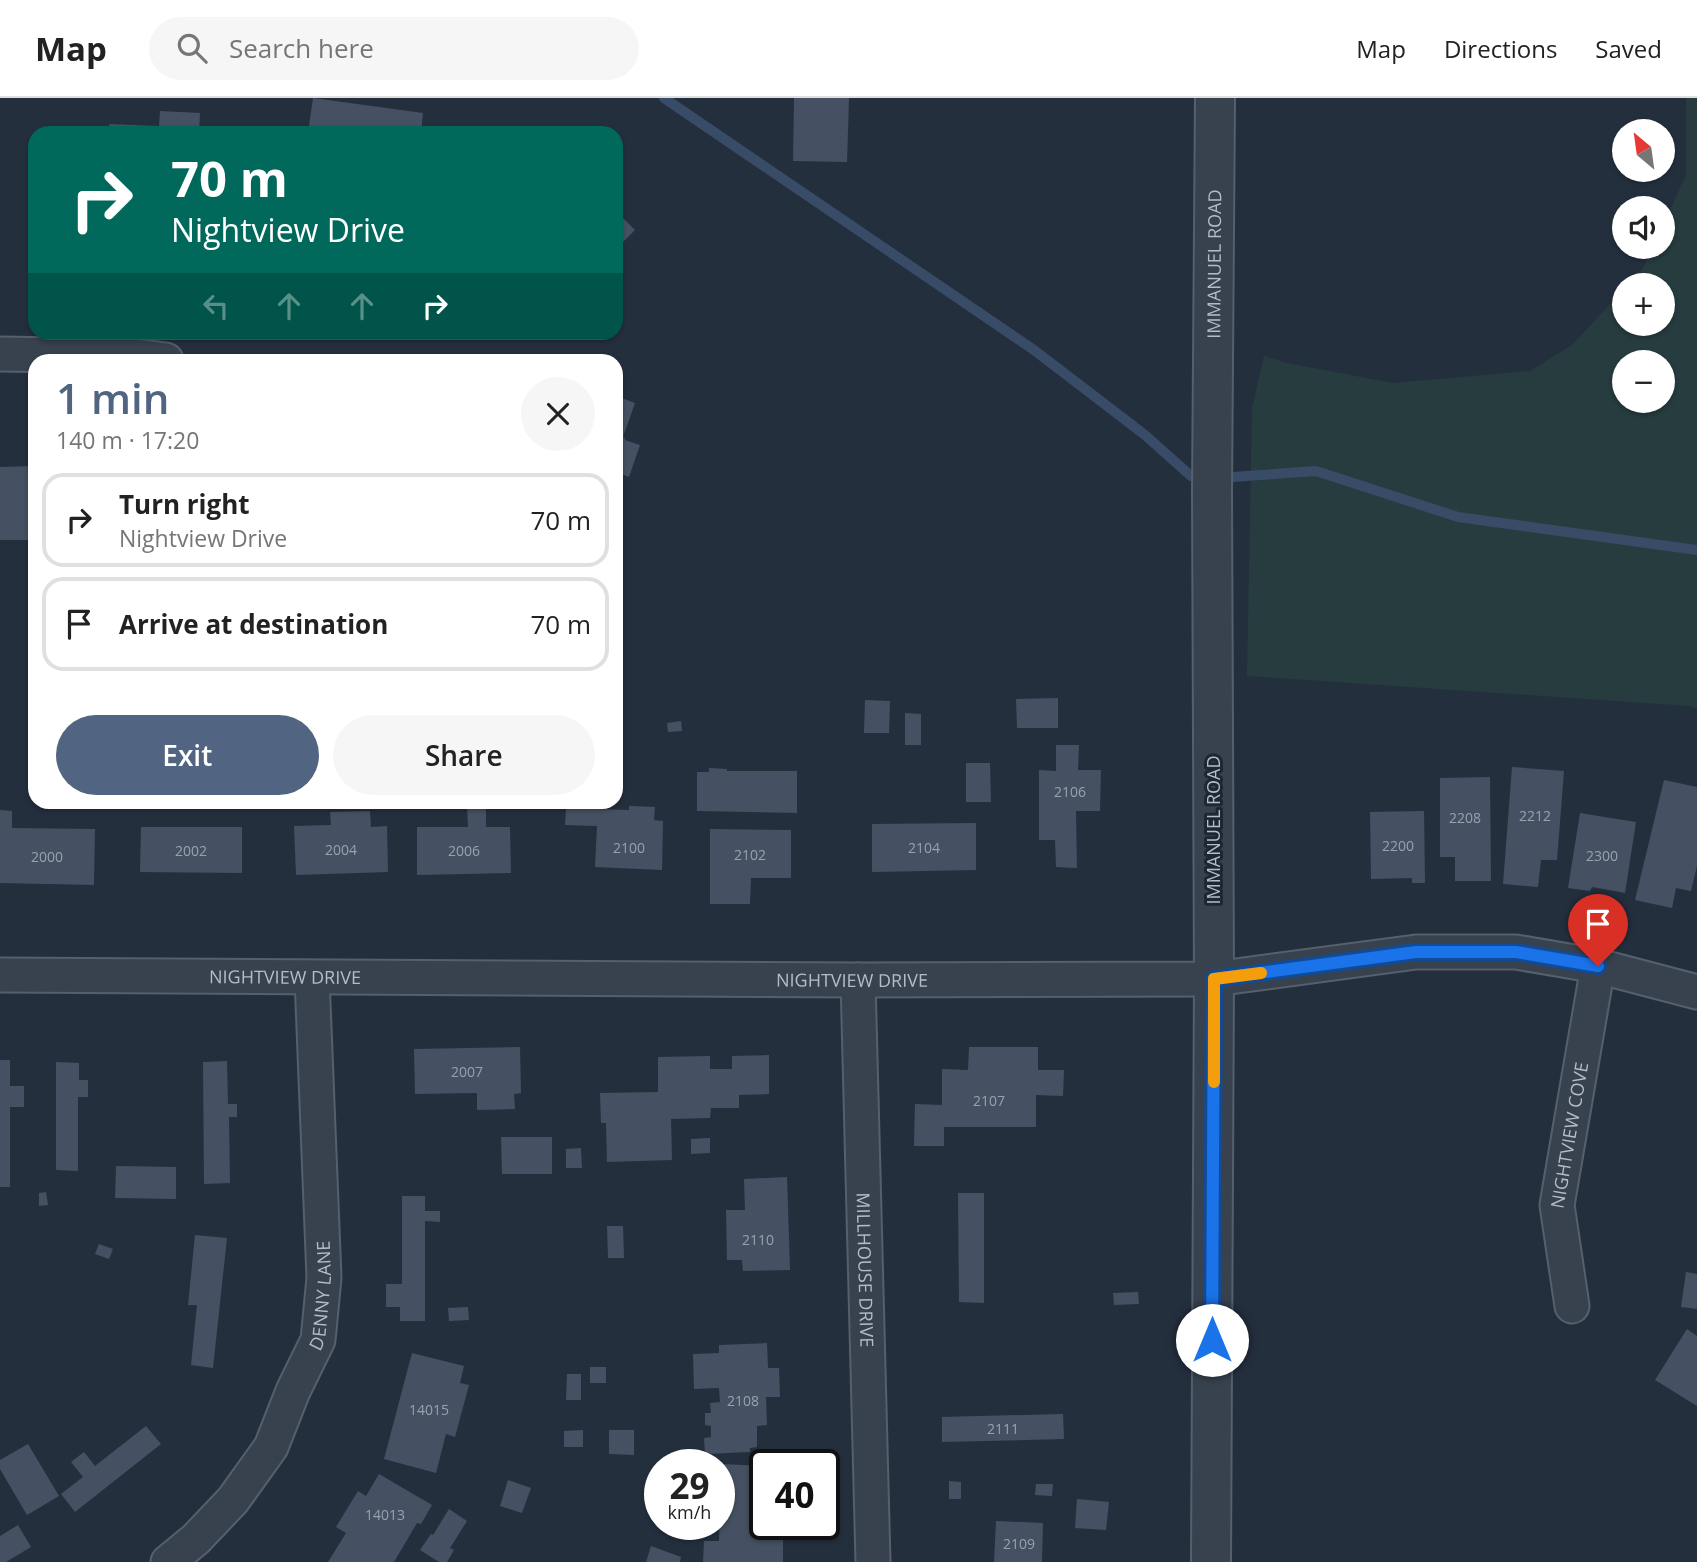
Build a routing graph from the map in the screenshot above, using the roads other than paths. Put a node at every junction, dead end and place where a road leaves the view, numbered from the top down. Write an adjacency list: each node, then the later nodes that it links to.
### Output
1 (1215, 98): 7 (street, IMMANUEL ROAD)
2 (0, 354): 3 (street)
3 (28, 354)
4 (1598, 966): 7 (street, NIGHTVIEW DRIVE); 9 (street, NIGHTVIEW DRIVE); 10 (street, NIGHTVIEW COVE)
5 (0, 975): 6 (street, NIGHTVIEW DRIVE)
6 (312, 978): 8 (street, NIGHTVIEW DRIVE); 11 (street, DENNY LANE)
7 (1214, 979): 8 (street, NIGHTVIEW DRIVE); 13 (street, IMMANUEL ROAD)
8 (858, 980): 12 (street, MILLHOUSE DRIVE)
9 (1697, 992)
10 (1572, 1306)
11 (168, 1562)
12 (873, 1562)
13 (1210, 1562)

